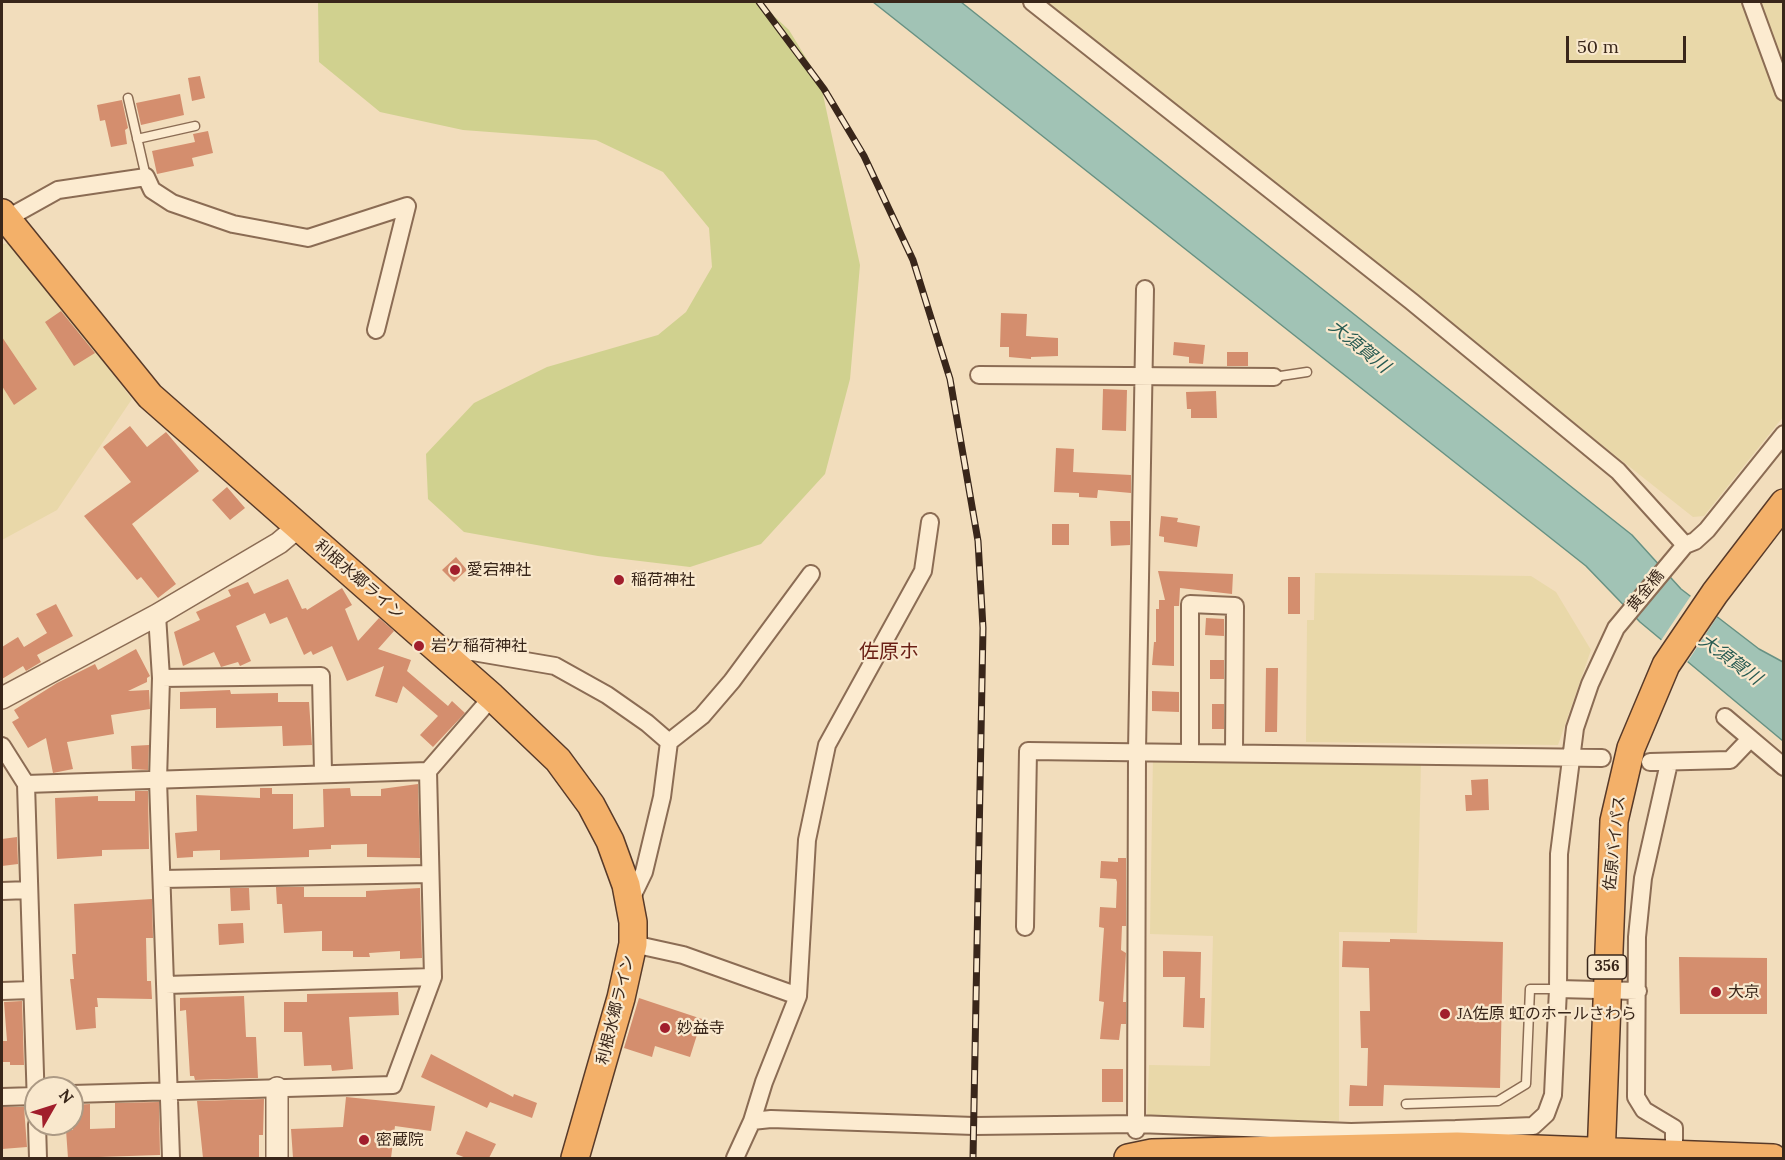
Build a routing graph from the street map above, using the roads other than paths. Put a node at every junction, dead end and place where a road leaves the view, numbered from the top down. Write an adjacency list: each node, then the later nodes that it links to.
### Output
1 (1032, 2): 19 (street)
2 (1751, 2): 3 (street)
3 (1784, 92)
4 (128, 98): 6 (lane)
5 (195, 126): 6 (lane)
6 (137, 139): 7 (lane)
7 (146, 177): 8 (street); 10 (street)
8 (4, 216): 18 (highway, 利根水郷ライン)
9 (1145, 289): 13 (street)
10 (376, 330)
11 (1307, 372): 14 (lane)
12 (979, 375): 13 (street)
13 (1143, 376): 14 (street); 30 (street)
14 (1274, 376)
15 (1784, 434): 19 (street, 黄金橋)
16 (1784, 503): 53 (highway, 佐原バイパス / 356)
17 (930, 522): 56 (street)
18 (297, 527): 21 (street); 22 (highway, 利根水郷ライン)
19 (1680, 550): 33 (street, 黄金橋)
20 (811, 574): 28 (street)
21 (156, 615): 23 (street); 25 (street)
22 (444, 655): 24 (highway, 利根水郷ライン); 28 (street)
23 (160, 678): 39 (street); 40 (street)
24 (492, 697): 38 (street); 46 (highway, 利根水郷ライン)
25 (2, 698)
26 (1725, 717): 27 (street)
27 (1750, 739): 36 (street); 37 (street)
28 (669, 742): 46 (street)
29 (2, 746): 41 (street)
30 (1137, 751): 31 (street); 47 (street); 65 (street)
31 (1190, 752): 32 (street); 32 (street)
32 (1234, 752): 33 (street)
33 (1571, 757): 34 (street); 51 (street, 黄金橋)
34 (1602, 758)
35 (1650, 762): 36 (street)
36 (1670, 763): 55 (street)
37 (1784, 767)
38 (428, 771): 39 (street); 42 (street)
39 (323, 772): 40 (street)
40 (158, 780): 41 (street); 43 (street)
41 (26, 784): 44 (street)
42 (430, 874): 43 (street); 49 (street)
43 (162, 879): 50 (street)
44 (29, 890): 45 (street); 52 (street)
45 (2, 891)
46 (630, 902): 48 (highway, 利根水郷ライン)
47 (1025, 927)
48 (633, 944): 56 (street); 73 (highway, 利根水郷ライン)
49 (433, 977): 50 (street); 58 (street)
50 (166, 985): 59 (street)
51 (1558, 989): 53 (street); 63 (lane); 67 (street, 黄金橋)
52 (31, 990): 54 (street); 57 (street)
53 (1606, 990): 55 (street); 69 (highway, 佐原バイパス / 356)
54 (2, 991)
55 (1638, 991): 68 (street)
56 (798, 996): 64 (street)
57 (35, 1076)
58 (277, 1088): 59 (street); 72 (street)
59 (167, 1091): 60 (street); 71 (street)
60 (84, 1094)
61 (24, 1096): 62 (street)
62 (2, 1097)
63 (1406, 1104)
64 (752, 1120): 65 (street, 黄金橋); 74 (street)
65 (1136, 1127): 67 (street, 黄金橋)
66 (37, 1136): 70 (street)
67 (1456, 1138): 69 (highway); 75 (highway)
68 (1674, 1154): 69 (highway); 76 (highway)
69 (1601, 1155)
70 (38, 1158)
71 (171, 1158)
72 (277, 1158)
73 (575, 1158)
74 (735, 1158)
75 (1128, 1158)
76 (1773, 1158)

